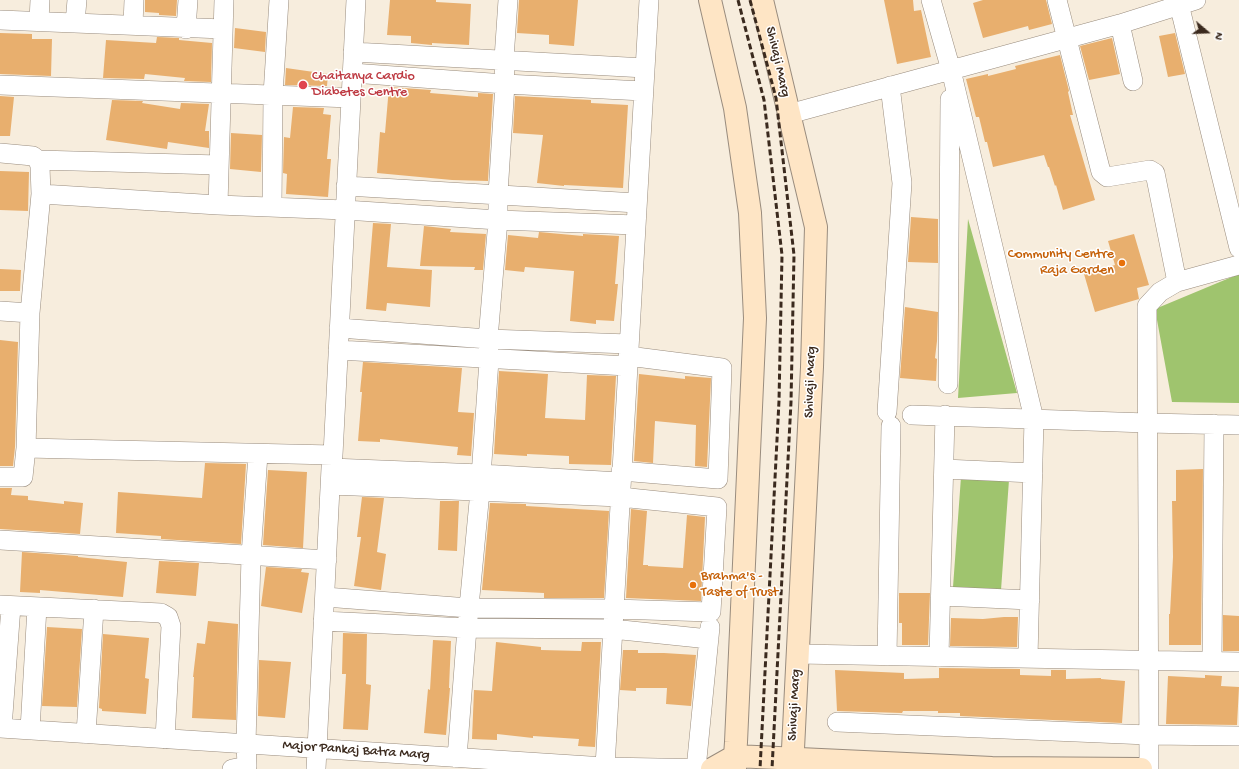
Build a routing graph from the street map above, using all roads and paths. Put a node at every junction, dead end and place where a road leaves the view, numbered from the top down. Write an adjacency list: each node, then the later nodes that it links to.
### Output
1 (40, 0): 16 (street)
2 (77, 0): 17 (street)
3 (134, 0): 19 (street)
4 (188, 0): 20 (street)
5 (224, 0): 21 (street)
6 (279, 0): 34 (street)
7 (356, 0): 23 (street)
8 (508, 0): 24 (street)
9 (649, 0): 25 (street)
10 (710, 0): 110 (main road)
11 (762, 0): 36 (main road, Shivaji Marg)
12 (931, 0): 26 (street)
13 (1057, 0): 22 (street)
14 (1184, 2): 18 (street); 49 (street)
15 (0, 20): 16 (street)
16 (39, 21): 17 (street)
17 (75, 23): 19 (street)
18 (1120, 24): 22 (street); 28 (street)
19 (133, 25): 20 (street)
20 (186, 29): 21 (street)
21 (223, 29): 33 (street)
22 (1067, 38): 26 (street); 51 (street)
23 (353, 52): 24 (street); 27 (street)
24 (504, 59): 25 (street); 29 (street)
25 (645, 68): 32 (street)
26 (950, 70): 31 (street); 59 (street); 62 (street)
27 (352, 73): 29 (street); 35 (street)
28 (1134, 81)
29 (505, 84): 32 (street); 42 (street)
30 (0, 85): 33 (street)
31 (890, 86): 36 (street); 93 (street)
32 (643, 91): 43 (street)
33 (220, 93): 34 (street); 39 (street)
34 (272, 95): 35 (street); 45 (street)
35 (351, 98): 40 (street)
36 (789, 114): 92 (main road, Shivaji Marg)
37 (0, 153): 38 (street)
38 (38, 160): 39 (street); 41 (street)
39 (219, 165): 44 (street)
40 (346, 186): 42 (street); 46 (street)
41 (41, 194): 44 (street); 53 (street)
42 (498, 194): 43 (street); 47 (street)
43 (637, 203): 48 (street)
44 (218, 205): 45 (street)
45 (272, 207): 46 (street)
46 (345, 210): 47 (street); 54 (street)
47 (498, 220): 48 (street); 55 (street)
48 (636, 225): 57 (street)
49 (1239, 248)
50 (1239, 265): 51 (street)
51 (1177, 282): 63 (street)
52 (0, 311): 53 (street)
53 (30, 313): 66 (street)
54 (339, 328): 55 (street); 56 (street)
55 (488, 339): 57 (street); 58 (street)
56 (338, 350): 58 (street); 69 (street)
57 (628, 355): 58 (street); 72 (street); 74 (street)
58 (489, 360): 73 (street)
59 (948, 384)
60 (912, 414): 61 (street)
61 (945, 415): 62 (street); 68 (street)
62 (1034, 419): 63 (street); 70 (street)
63 (1147, 423): 64 (street); 96 (street)
64 (1214, 424): 65 (street); 97 (street)
65 (1239, 424)
66 (26, 448): 67 (street); 71 (street)
67 (258, 454): 69 (street); 77 (street)
68 (944, 469): 70 (street); 79 (street)
69 (332, 470): 73 (street); 78 (street)
70 (1033, 473): 81 (street)
71 (0, 477)
72 (718, 479): 74 (street); 75 (street)
73 (481, 483): 74 (street); 84 (street)
74 (620, 483): 75 (street); 85 (street)
75 (717, 507): 87 (street)
76 (0, 540): 77 (street)
77 (251, 556): 78 (street); 106 (street)
78 (327, 560): 80 (street)
79 (941, 596): 81 (street); 94 (street)
80 (325, 597): 84 (street); 88 (street)
81 (1030, 600): 95 (street)
82 (5, 606): 83 (street); 100 (street)
83 (37, 607): 86 (street); 101 (street)
84 (469, 608): 85 (street); 89 (street)
85 (613, 609): 87 (street); 90 (street)
86 (94, 610): 102 (street); 105 (street)
87 (712, 612): 91 (street)
88 (323, 621): 89 (street); 107 (street)
89 (467, 628): 90 (street); 108 (street)
90 (612, 629): 91 (street); 113 (street)
91 (709, 639): 116 (street)
92 (798, 654): 93 (street); 111 (main road, Shivaji Marg)
93 (887, 656): 94 (street)
94 (939, 657): 95 (street)
95 (1028, 658): 96 (street)
96 (1148, 661): 97 (street); 103 (street)
97 (1212, 661): 98 (street)
98 (1239, 662)
99 (837, 722): 103 (street)
100 (1, 728): 101 (street, Major Pankaj Batra Marg)
101 (30, 730): 102 (street, Major Pankaj Batra Marg)
102 (86, 734): 105 (street, Major Pankaj Batra Marg)
103 (1148, 736): 104 (street); 119 (street)
104 (1239, 736)
105 (164, 739): 106 (street, Major Pankaj Batra Marg)
106 (246, 744): 107 (street, Major Pankaj Batra Marg); 114 (street)
107 (317, 749): 109 (street, Major Pankaj Batra Marg); 115 (street)
108 (457, 758): 109 (street, Major Pankaj Batra Marg); 112 (street, Major Pankaj Batra Marg)
109 (396, 761)
110 (735, 763): 111 (main road); 117 (main road)
111 (793, 764): 118 (main road)
112 (510, 765): 113 (street, Major Pankaj Batra Marg)
113 (604, 767): 116 (street, Major Pankaj Batra Marg)
114 (242, 768)
115 (316, 769)
116 (696, 769): 117 (street, Major Pankaj Batra Marg)
117 (712, 769)
118 (1141, 769)
119 (1149, 769)

